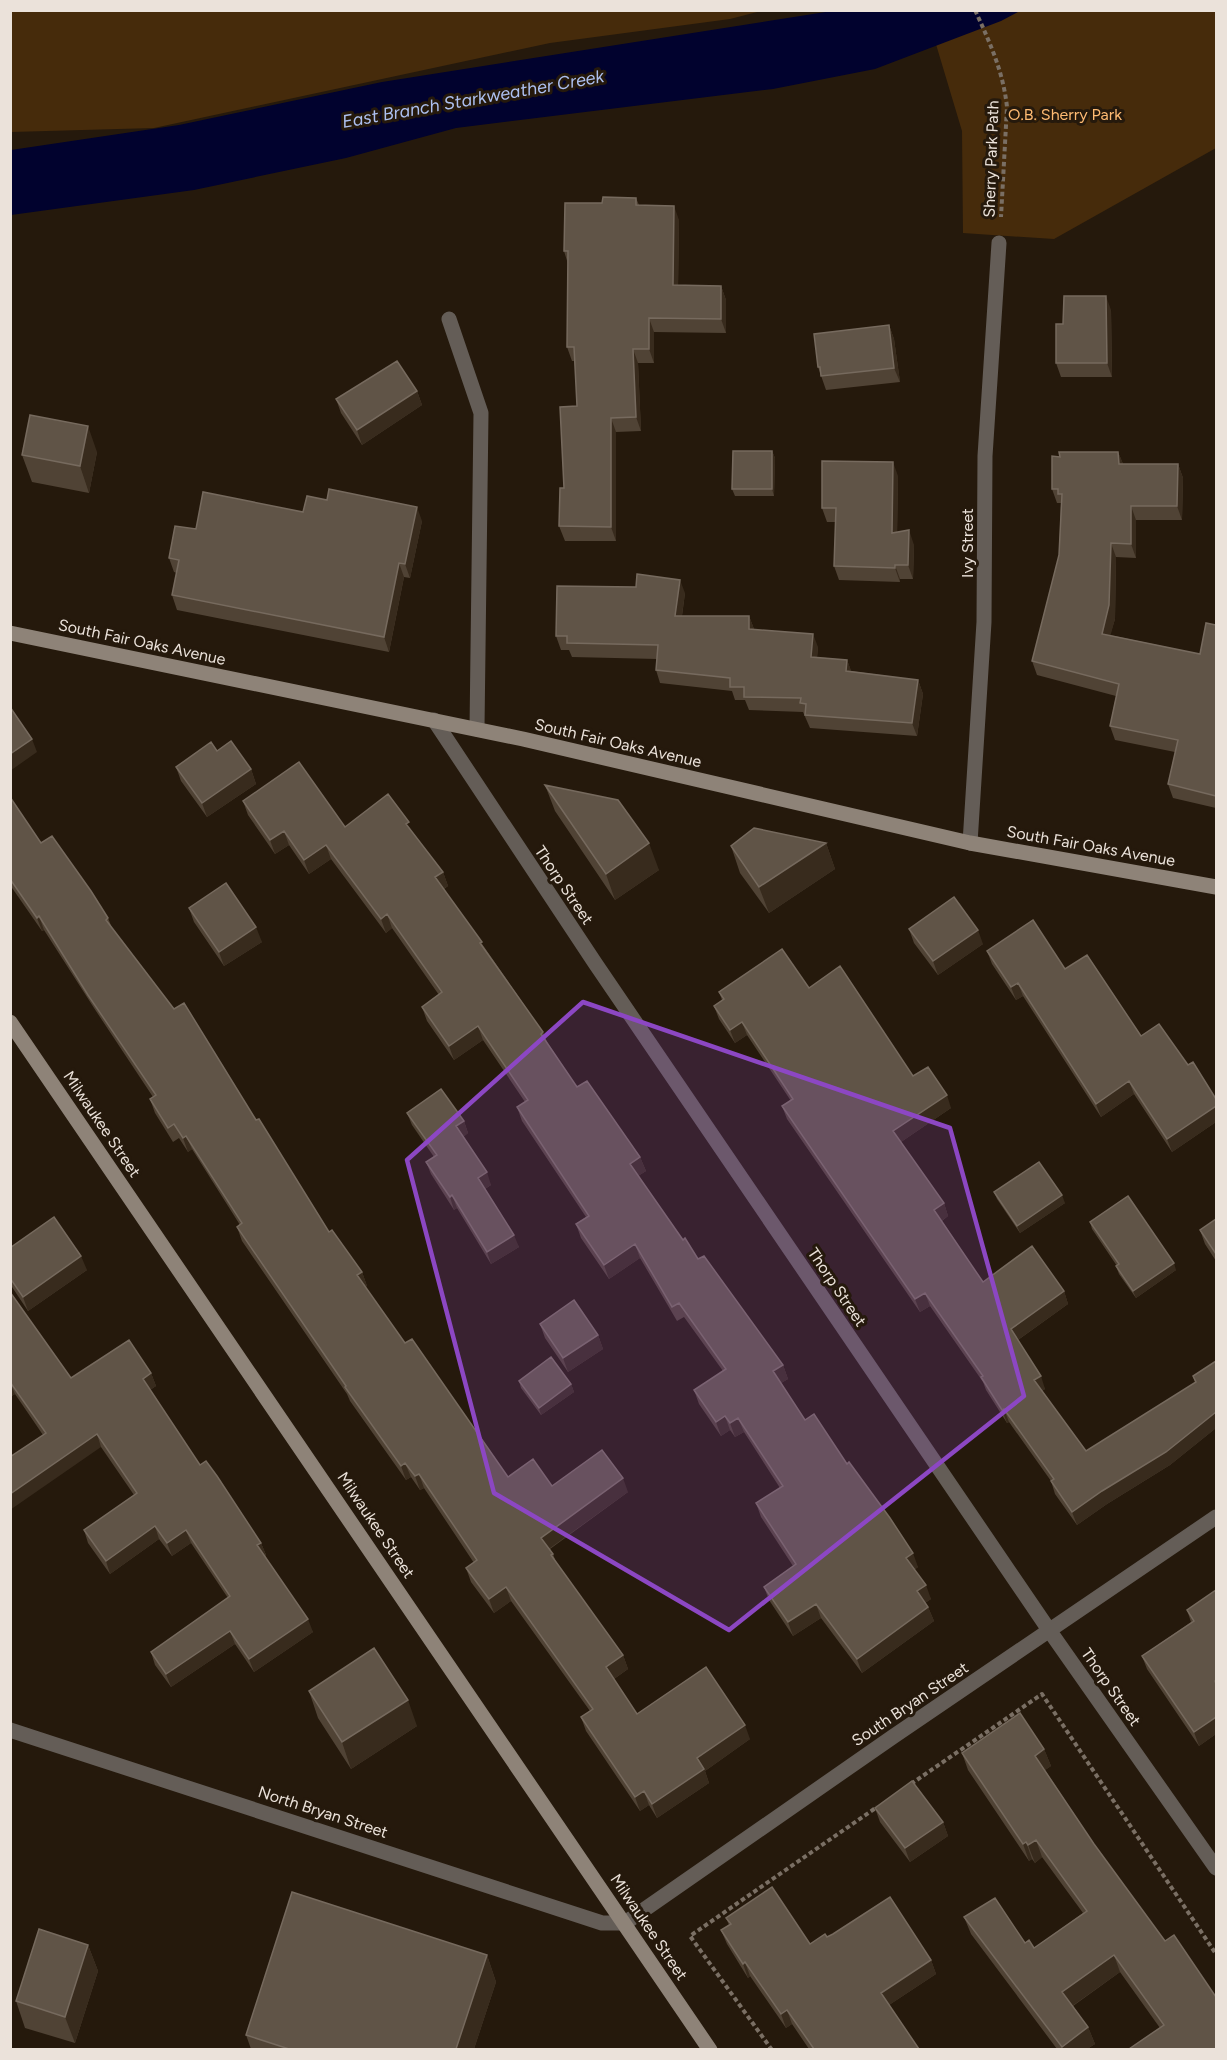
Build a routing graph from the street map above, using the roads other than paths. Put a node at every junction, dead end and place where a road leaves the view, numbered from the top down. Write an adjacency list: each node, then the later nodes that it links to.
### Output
1 (999, 243): 6 (street, Ivy Street)
2 (449, 319): 5 (street)
3 (10, 633): 4 (street, South Fair Oaks Avenue)
4 (434, 720): 5 (street, South Fair Oaks Avenue); 10 (street, Thorp Street)
5 (477, 729): 6 (street, South Fair Oaks Avenue)
6 (970, 843): 7 (street, South Fair Oaks Avenue)
7 (1216, 887)
8 (10, 1022): 13 (street, Milwaukee Street)
9 (1216, 1517): 10 (street, South Bryan Street)
10 (1050, 1630): 12 (street, Thorp Street); 13 (street, South Bryan Street)
11 (10, 1730): 13 (street, North Bryan Street)
12 (1216, 1868)
13 (625, 1923): 14 (street, Milwaukee Street)
14 (710, 2049)

